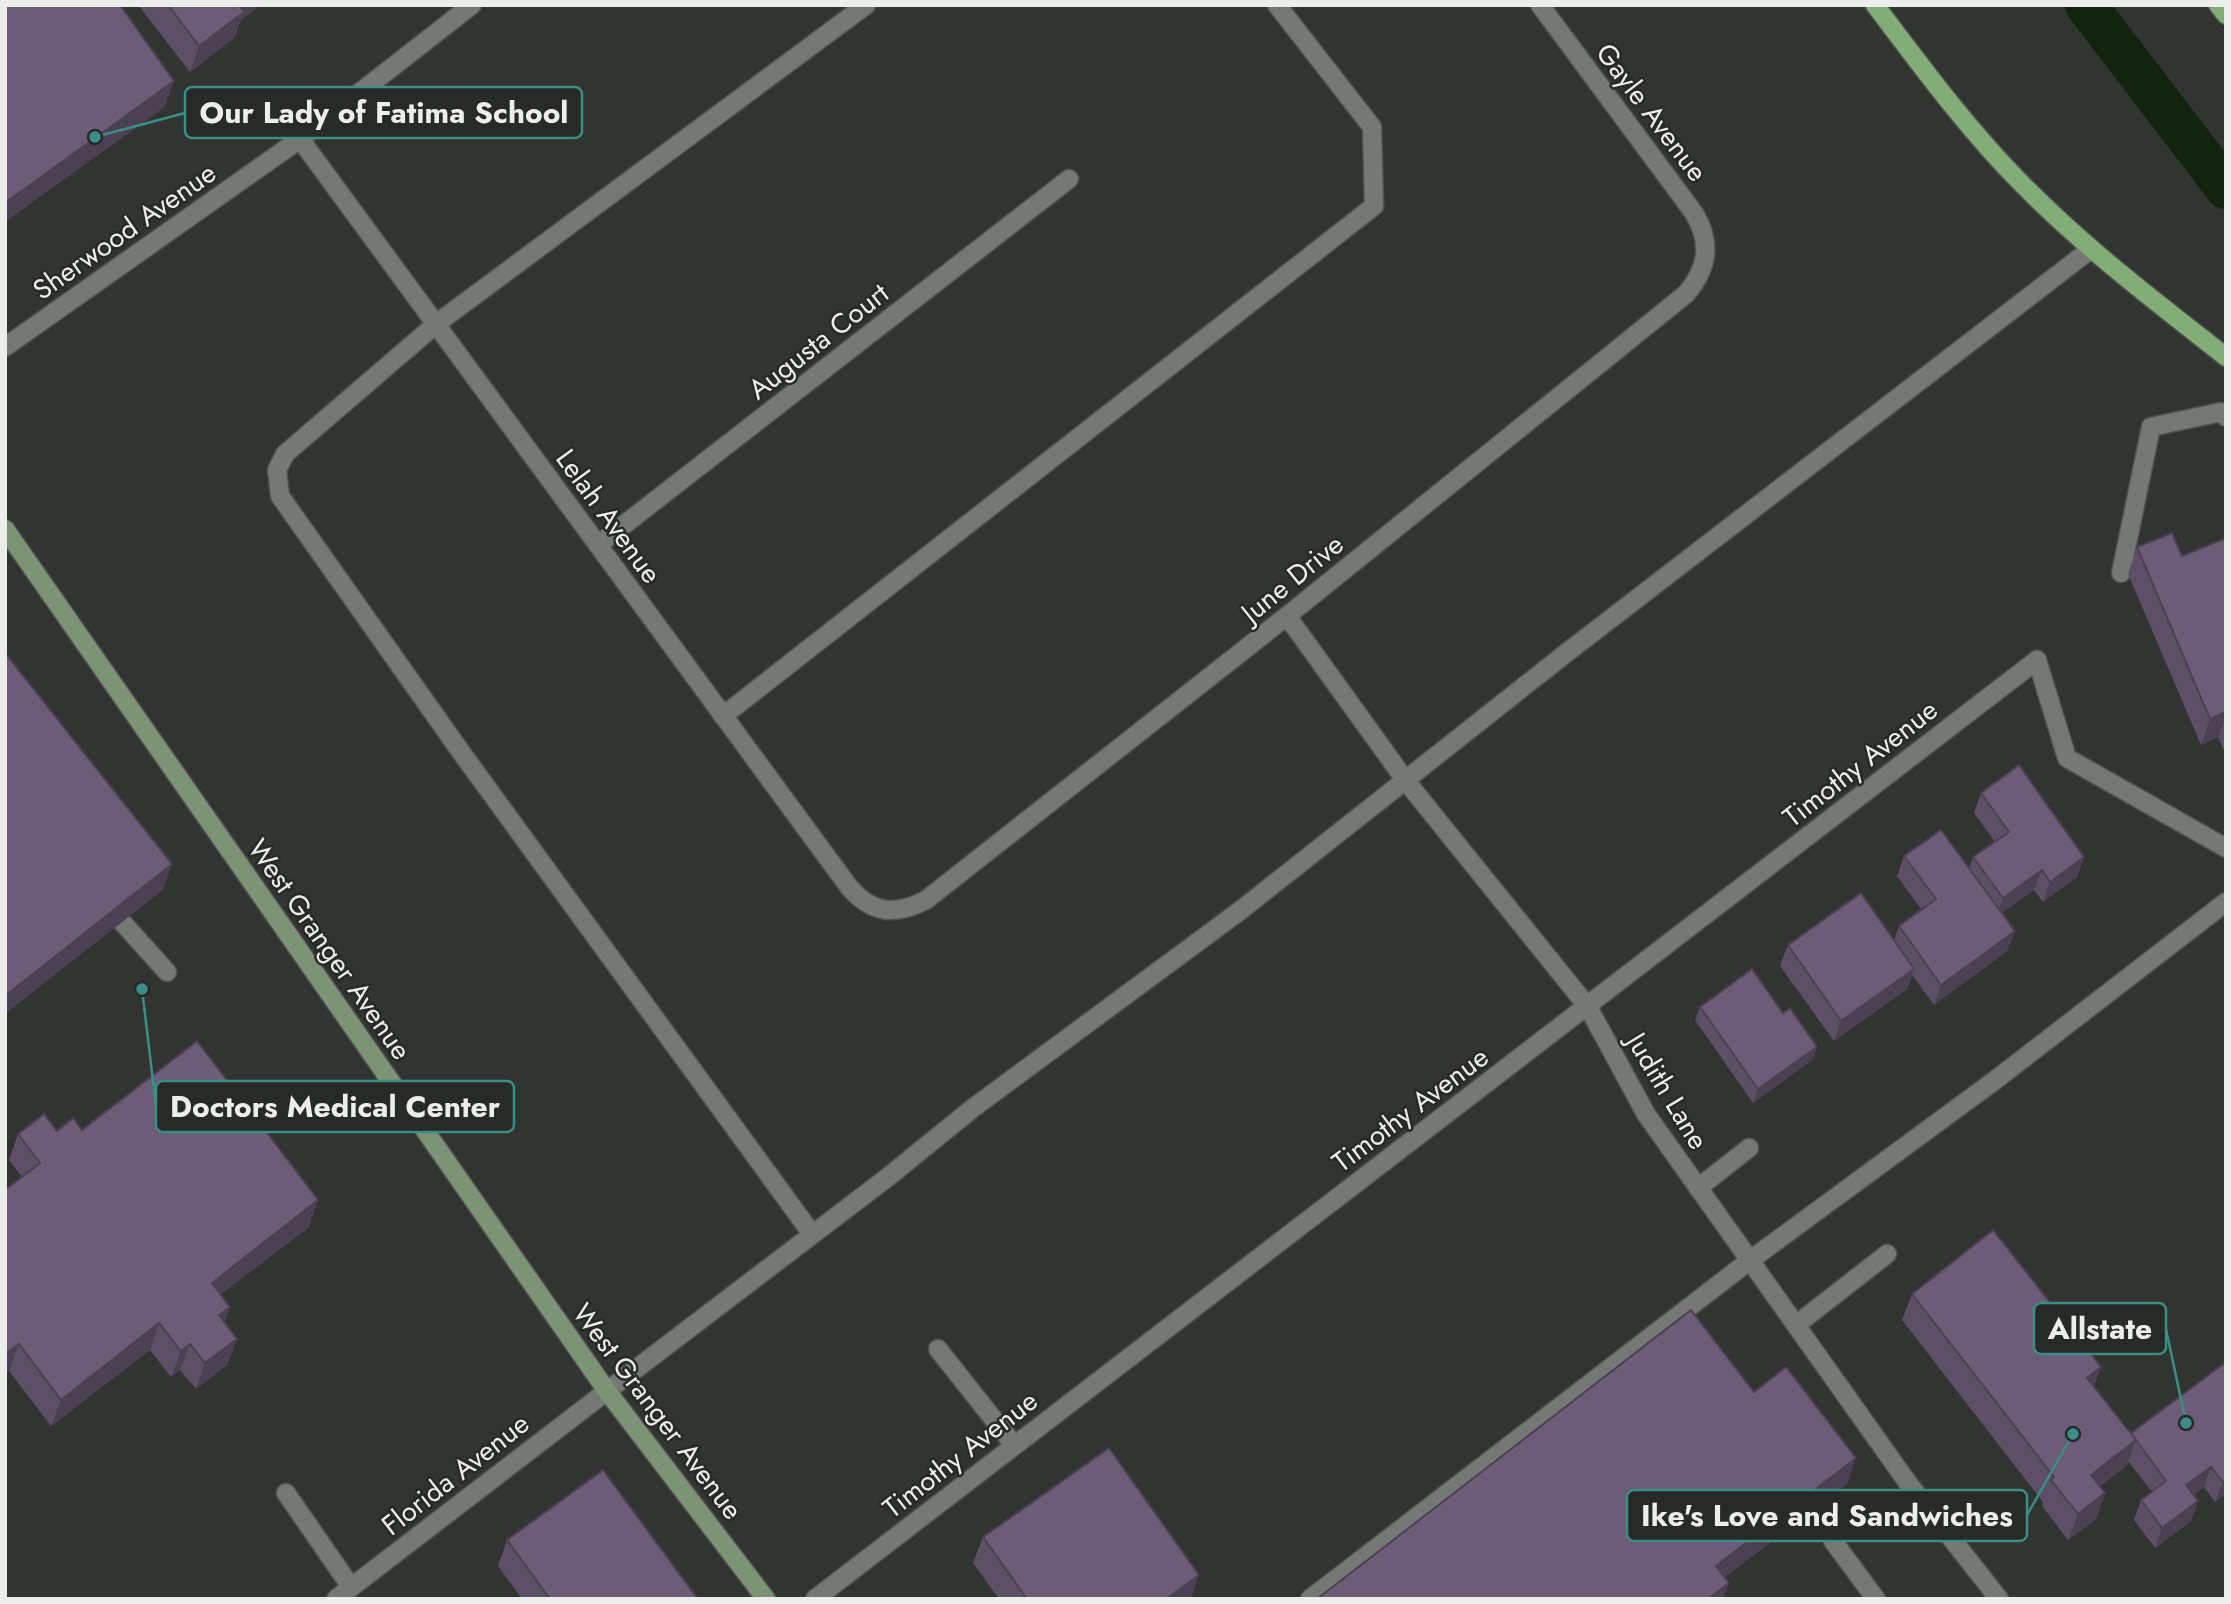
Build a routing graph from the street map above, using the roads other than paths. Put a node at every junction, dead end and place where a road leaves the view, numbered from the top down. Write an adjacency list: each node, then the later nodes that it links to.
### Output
1 (472, 5): 8 (street, Sherwood Avenue)
2 (866, 5): 12 (street)
3 (1277, 5): 20 (street)
4 (1540, 5): 11 (street, Gayle Avenue)
5 (1875, 5): 10 (main road)
6 (2218, 5): 7 (main road)
7 (2226, 15)
8 (300, 139): 12 (street, Lelah Avenue); 13 (street, Sherwood Avenue)
9 (1069, 179): 17 (street, Augusta Court)
10 (2091, 249): 14 (main road); 21 (street, Florida Avenue)
11 (1706, 256): 19 (street, June Drive)
12 (436, 324): 17 (street, Lelah Avenue); 30 (street)
13 (5, 347)
14 (2226, 357)
15 (2226, 417): 18 (street)
16 (5, 529): 35 (street, West Granger Avenue)
17 (598, 545): 20 (street, Lelah Avenue)
18 (2121, 573)
19 (1287, 616): 21 (street, Judith Lane); 24 (street, June Drive)
20 (723, 716): 24 (street, Lelah Avenue)
21 (1406, 781): 27 (street, Judith Lane); 30 (street, Florida Avenue)
22 (2226, 848): 27 (street, Timothy Avenue)
23 (2226, 902): 32 (street)
24 (886, 911)
25 (122, 922): 26 (street)
26 (167, 972)
27 (1588, 1007): 29 (street, Judith Lane); 36 (street, Timothy Avenue)
28 (1749, 1148): 29 (street)
29 (1698, 1188): 32 (street, Judith Lane)
30 (812, 1234): 35 (street, Florida Avenue)
31 (1886, 1254): 33 (street)
32 (1749, 1261): 33 (street, Judith Lane); 43 (street)
33 (1796, 1325): 45 (street, Judith Lane)
34 (938, 1349): 36 (street)
35 (607, 1391): 39 (street, Florida Avenue); 41 (street, West Granger Avenue)
36 (1014, 1445): 42 (street, Timothy Avenue)
37 (286, 1493): 39 (street)
38 (1833, 1541): 44 (street)
39 (351, 1587): 40 (street, Florida Avenue)
40 (336, 1599)
41 (766, 1599)
42 (815, 1599)
43 (1310, 1599)
44 (1876, 1599)
45 (1999, 1599)

